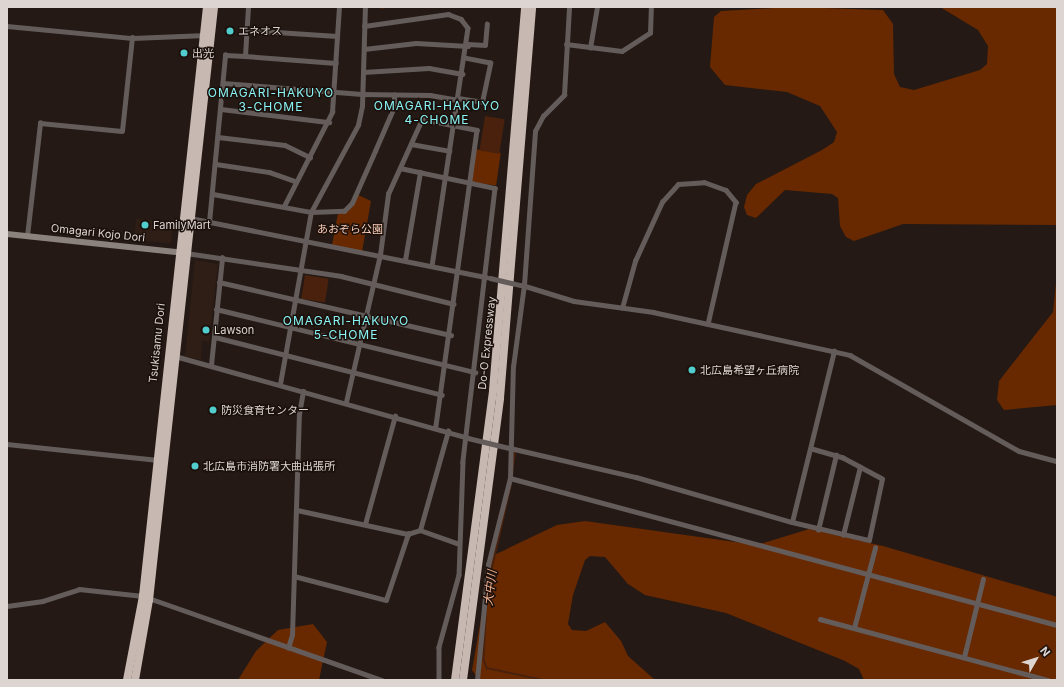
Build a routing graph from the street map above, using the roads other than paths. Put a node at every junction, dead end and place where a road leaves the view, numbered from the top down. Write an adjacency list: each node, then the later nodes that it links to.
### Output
1 (207, 7): 15 (highway, Tsukisamu Dori)
2 (214, 7): 15 (highway, Tsukisamu Dori)
3 (248, 7): 14 (street)
4 (339, 7): 16 (street)
5 (365, 7): 13 (street)
6 (525, 7): 121 (highway, Do-O Expressway)
7 (532, 7): 122 (highway, Do-O Expressway)
8 (570, 7): 18 (street)
9 (597, 7): 20 (street)
10 (650, 7): 20 (street)
11 (487, 24): 19 (street)
12 (7, 26): 17 (street)
13 (364, 26): 19 (street); 21 (street)
14 (246, 30): 16 (street); 22 (street)
15 (206, 35): 17 (street); 48 (highway, Tsukisamu Dori)
16 (337, 36): 24 (street)
17 (132, 38): 51 (street)
18 (566, 44): 20 (street); 63 (street)
19 (468, 45): 21 (street); 23 (street)
20 (590, 48)
21 (364, 49): 25 (street)
22 (245, 56): 24 (street); 27 (street)
23 (466, 58): 26 (street); 31 (street)
24 (336, 63): 28 (street)
25 (362, 72): 26 (street); 29 (street)
26 (462, 74): 31 (street)
27 (223, 83): 28 (street); 32 (street)
28 (334, 90): 29 (street); 33 (street)
29 (362, 94): 30 (street); 47 (street)
30 (394, 95): 31 (street); 47 (street)
31 (457, 99): 34 (street)
32 (221, 109): 33 (street); 35 (street)
33 (329, 122): 38 (street)
34 (453, 125): 36 (street); 37 (street); 44 (street)
35 (218, 137): 38 (street); 39 (street)
36 (411, 144): 37 (street); 40 (street)
37 (449, 152): 42 (street)
38 (310, 157): 43 (street)
39 (216, 164): 43 (street); 45 (street)
40 (400, 168): 41 (street); 54 (street)
41 (420, 172): 42 (street); 56 (street)
42 (445, 178): 44 (street); 57 (street)
43 (295, 181): 46 (street)
44 (470, 182): 59 (street); 60 (street)
45 (213, 194): 46 (street); 49 (street)
46 (284, 206): 47 (street)
47 (311, 212): 52 (street)
48 (186, 218): 49 (street); 53 (highway, Tsukisamu Dori)
49 (209, 222): 52 (street)
50 (7, 234): 51 (street, Omagari Kojo Dori)
51 (27, 236): 53 (street, Omagari Kojo Dori)
52 (305, 240): 54 (street); 58 (street)
53 (182, 253): 55 (street); 75 (highway, Tsukisamu Dori)
54 (380, 255): 56 (street); 62 (street)
55 (222, 258): 58 (street); 61 (street)
56 (406, 260): 57 (street)
57 (432, 265): 59 (street)
58 (300, 268): 62 (street); 64 (street)
59 (458, 272): 60 (street); 65 (street)
60 (488, 277): 63 (street, bridge); 80 (street)
61 (219, 282): 64 (street); 67 (street)
62 (374, 284): 65 (street); 68 (street)
63 (522, 285): 66 (street); 90 (street)
64 (294, 300): 68 (street); 70 (street)
65 (454, 304): 71 (street)
66 (622, 308): 69 (street); 69 (street)
67 (216, 309): 70 (street); 72 (street)
68 (366, 316): 71 (street); 73 (street)
69 (708, 324): 74 (street)
70 (289, 328): 73 (street); 76 (street)
71 (451, 335): 78 (street)
72 (215, 337): 76 (street); 77 (street)
73 (360, 344): 78 (street); 79 (street)
74 (834, 351): 91 (street); 94 (street)
75 (171, 356): 77 (street); 93 (highway, Tsukisamu Dori)
76 (285, 357): 79 (street); 81 (street)
77 (211, 365): 81 (street)
78 (447, 365): 80 (street); 83 (street)
79 (353, 372): 83 (street); 84 (street)
80 (475, 372): 88 (street)
81 (280, 384): 82 (street)
82 (303, 390): 84 (street); 97 (street)
83 (442, 395): 86 (street)
84 (346, 402): 85 (street)
85 (395, 416): 86 (street); 99 (street)
86 (436, 426): 87 (street)
87 (448, 431): 88 (street); 100 (street)
88 (467, 437): 90 (street, bridge); 104 (street)
89 (7, 444): 93 (street)
90 (510, 448): 96 (street); 98 (street)
91 (810, 449): 92 (street); 98 (street)
92 (836, 456): 95 (street); 101 (street)
93 (160, 460): 109 (highway, Tsukisamu Dori)
94 (1057, 461)
95 (860, 467): 103 (street); 103 (street)
96 (510, 478): 106 (street); 123 (street)
97 (297, 510): 99 (street); 107 (street)
98 (792, 522): 101 (street)
99 (365, 524): 102 (street)
100 (420, 530): 102 (street); 104 (street)
101 (818, 530): 103 (street)
102 (408, 534): 107 (street)
103 (843, 535)
104 (459, 544): 120 (street)
105 (875, 548): 106 (street)
106 (868, 574): 110 (street); 114 (street)
107 (294, 576): 115 (street)
108 (983, 579): 110 (street)
109 (146, 598): 111 (street); 115 (street); 117 (highway, Tsukisamu Dori); 118 (highway, Tsukisamu Dori)
110 (978, 603): 113 (street); 116 (street)
111 (7, 606)
112 (820, 619): 114 (street)
113 (1057, 625)
114 (854, 628): 116 (street)
115 (288, 648): 119 (street)
116 (964, 657): 124 (street)
117 (127, 680)
118 (135, 680)
119 (382, 680)
120 (439, 680)
121 (455, 680)
122 (462, 680)
123 (478, 680)
124 (1048, 680)

